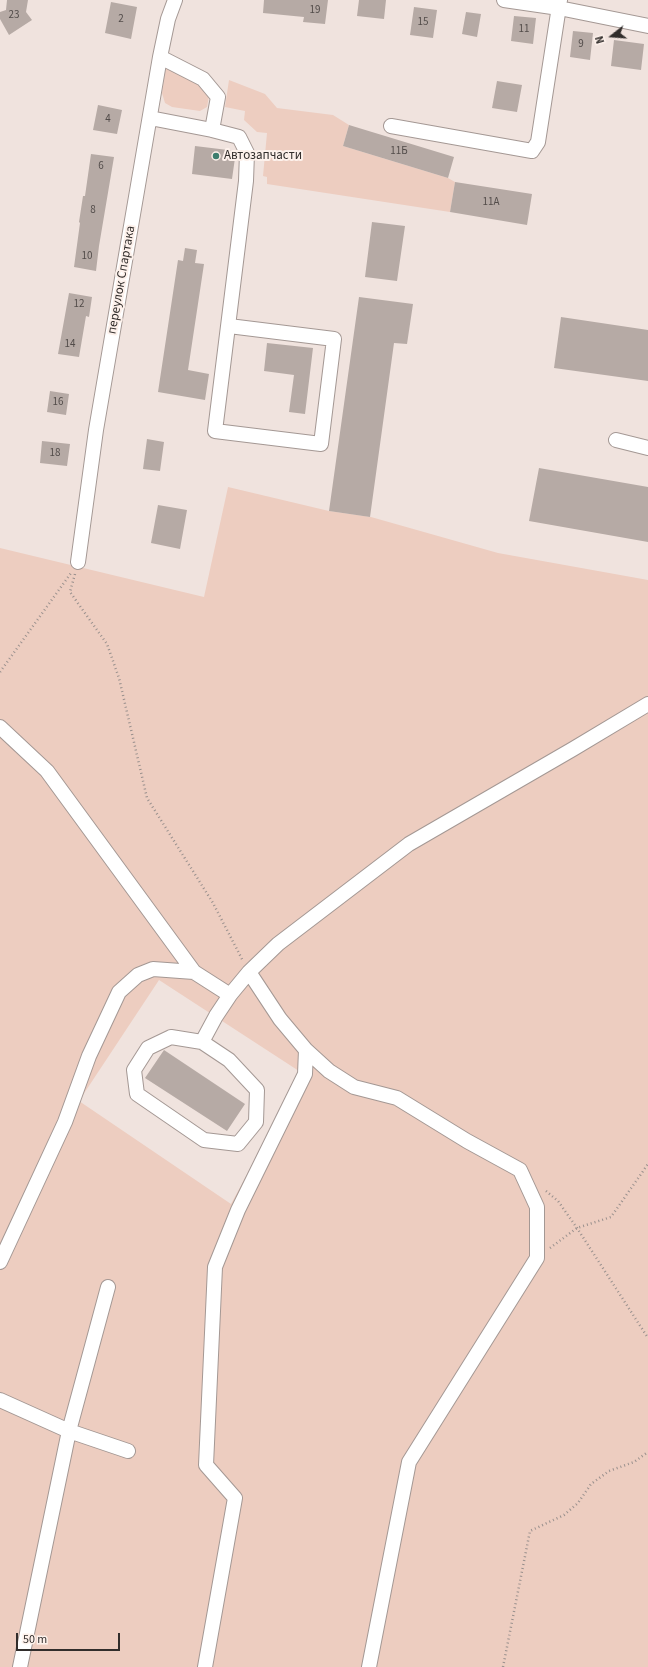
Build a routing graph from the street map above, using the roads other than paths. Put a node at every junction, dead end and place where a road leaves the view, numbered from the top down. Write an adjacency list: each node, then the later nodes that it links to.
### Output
1 (175, 0): 5 (street, переулок Спартака)
2 (504, 0): 3 (street)
3 (560, 4): 4 (street); 7 (street)
4 (648, 26)
5 (160, 57): 6 (street, переулок Спартака); 8 (street)
6 (150, 118): 8 (street); 12 (street, переулок Спартака)
7 (390, 126)
8 (212, 130): 9 (street)
9 (228, 326): 9 (street)
10 (616, 440): 11 (street)
11 (648, 448)
12 (78, 562)
13 (648, 704): 16 (street)
14 (0, 728): 15 (street)
15 (194, 972): 17 (street); 20 (street)
16 (249, 972): 17 (street); 19 (street)
17 (230, 996): 18 (street)
18 (202, 1042): 18 (street)
19 (306, 1050): 26 (street); 27 (street)
20 (0, 1262)
21 (108, 1287): 23 (street)
22 (0, 1400): 23 (street)
23 (69, 1431): 24 (street); 25 (street)
24 (128, 1451)
25 (20, 1667)
26 (205, 1667)
27 (369, 1667)

